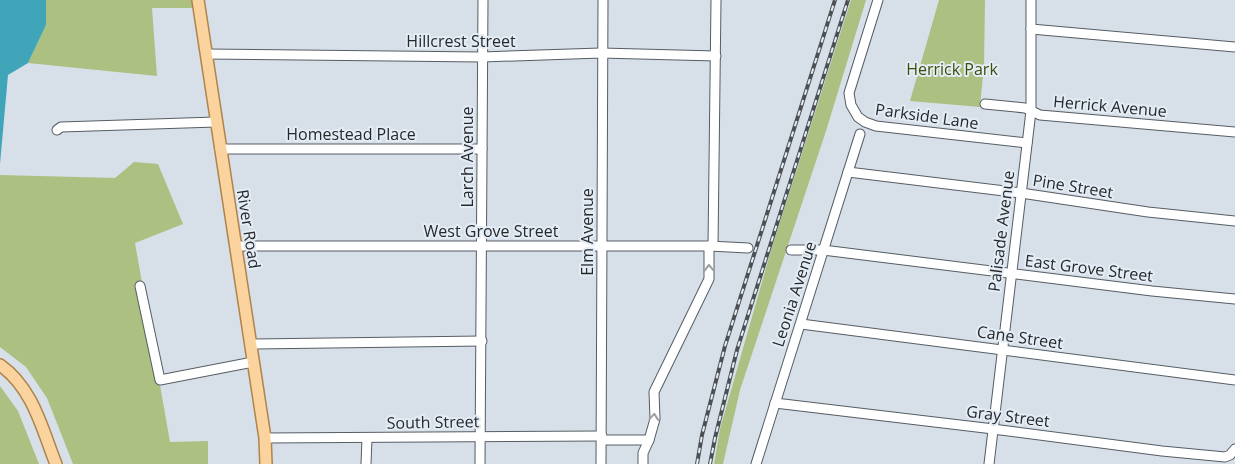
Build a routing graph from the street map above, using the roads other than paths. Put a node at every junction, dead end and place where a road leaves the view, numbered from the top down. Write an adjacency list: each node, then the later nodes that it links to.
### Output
1 (198, 0): 10 (main road, River Road)
2 (483, 0): 12 (street, Larch Avenue)
3 (603, 0): 9 (street, Elm Avenue)
4 (716, 0): 11 (street)
5 (878, 0): 19 (street, Parkside Lane)
6 (1030, 0): 7 (street, Palisade Avenue)
7 (1030, 29): 8 (street); 14 (street, Palisade Avenue)
8 (1235, 47)
9 (602, 53): 11 (street, Hillcrest Street); 12 (street, Hillcrest Street); 27 (street, Elm Avenue)
10 (206, 54): 12 (street, Hillcrest Street); 15 (main road, River Road)
11 (716, 56): 28 (street)
12 (482, 57): 21 (street, Larch Avenue)
13 (984, 104): 14 (street, Herrick Avenue)
14 (1030, 111): 17 (street, Herrick Avenue); 19 (street, Palisade Avenue)
15 (216, 122): 16 (street); 20 (main road, River Road)
16 (57, 130)
17 (1235, 132)
18 (860, 134): 22 (street, Leonia Avenue)
19 (1027, 143): 23 (street, Palisade Avenue)
20 (220, 149): 21 (street, Homestead Place); 25 (main road, River Road)
21 (482, 150): 26 (street, Larch Avenue)
22 (848, 172): 23 (street, Pine Street); 31 (street, Leonia Avenue)
23 (1021, 193): 24 (street, Pine Street); 32 (street, Palisade Avenue)
24 (1235, 221)
25 (235, 246): 26 (street, West Grove Street); 37 (main road, River Road)
26 (482, 246): 27 (street, West Grove Street); 36 (street, Larch Avenue)
27 (602, 246): 28 (street, West Grove Street); 47 (street, Elm Avenue)
28 (711, 246): 29 (street, West Grove Street); 48 (street, one-way to 28)
29 (748, 248)
30 (791, 250): 31 (street, East Grove Street)
31 (824, 250): 32 (street, East Grove Street); 35 (street, Leonia Avenue)
32 (1012, 273): 34 (street, East Grove Street); 38 (street, Palisade Avenue)
33 (140, 286): 39 (street)
34 (1235, 300)
35 (801, 324): 38 (street, Cane Street); 42 (street, Leonia Avenue)
36 (482, 341): 37 (street); 44 (street, Larch Avenue)
37 (250, 344): 39 (main road, River Road)
38 (1002, 350): 41 (street, Cane Street); 43 (street, Palisade Avenue)
39 (253, 362): 45 (main road, River Road)
40 (0, 365): 50 (main road)
41 (1235, 380)
42 (774, 403): 43 (street, Gray Street); 56 (street, Leonia Avenue)
43 (993, 429): 49 (street, Gray Street); 57 (street, Palisade Avenue)
44 (480, 435): 46 (street, South Street); 47 (street, South Street); 53 (street, Larch Avenue)
45 (265, 438): 46 (street, South Street); 51 (main road, River Road)
46 (367, 438): 52 (street)
47 (602, 438): 48 (street, South Street); 54 (street, Elm Avenue)
48 (649, 440): 55 (street)
49 (1235, 449)
50 (56, 464)
51 (266, 464)
52 (366, 464)
53 (480, 464)
54 (601, 464)
55 (643, 464)
56 (756, 464)
57 (989, 464)

